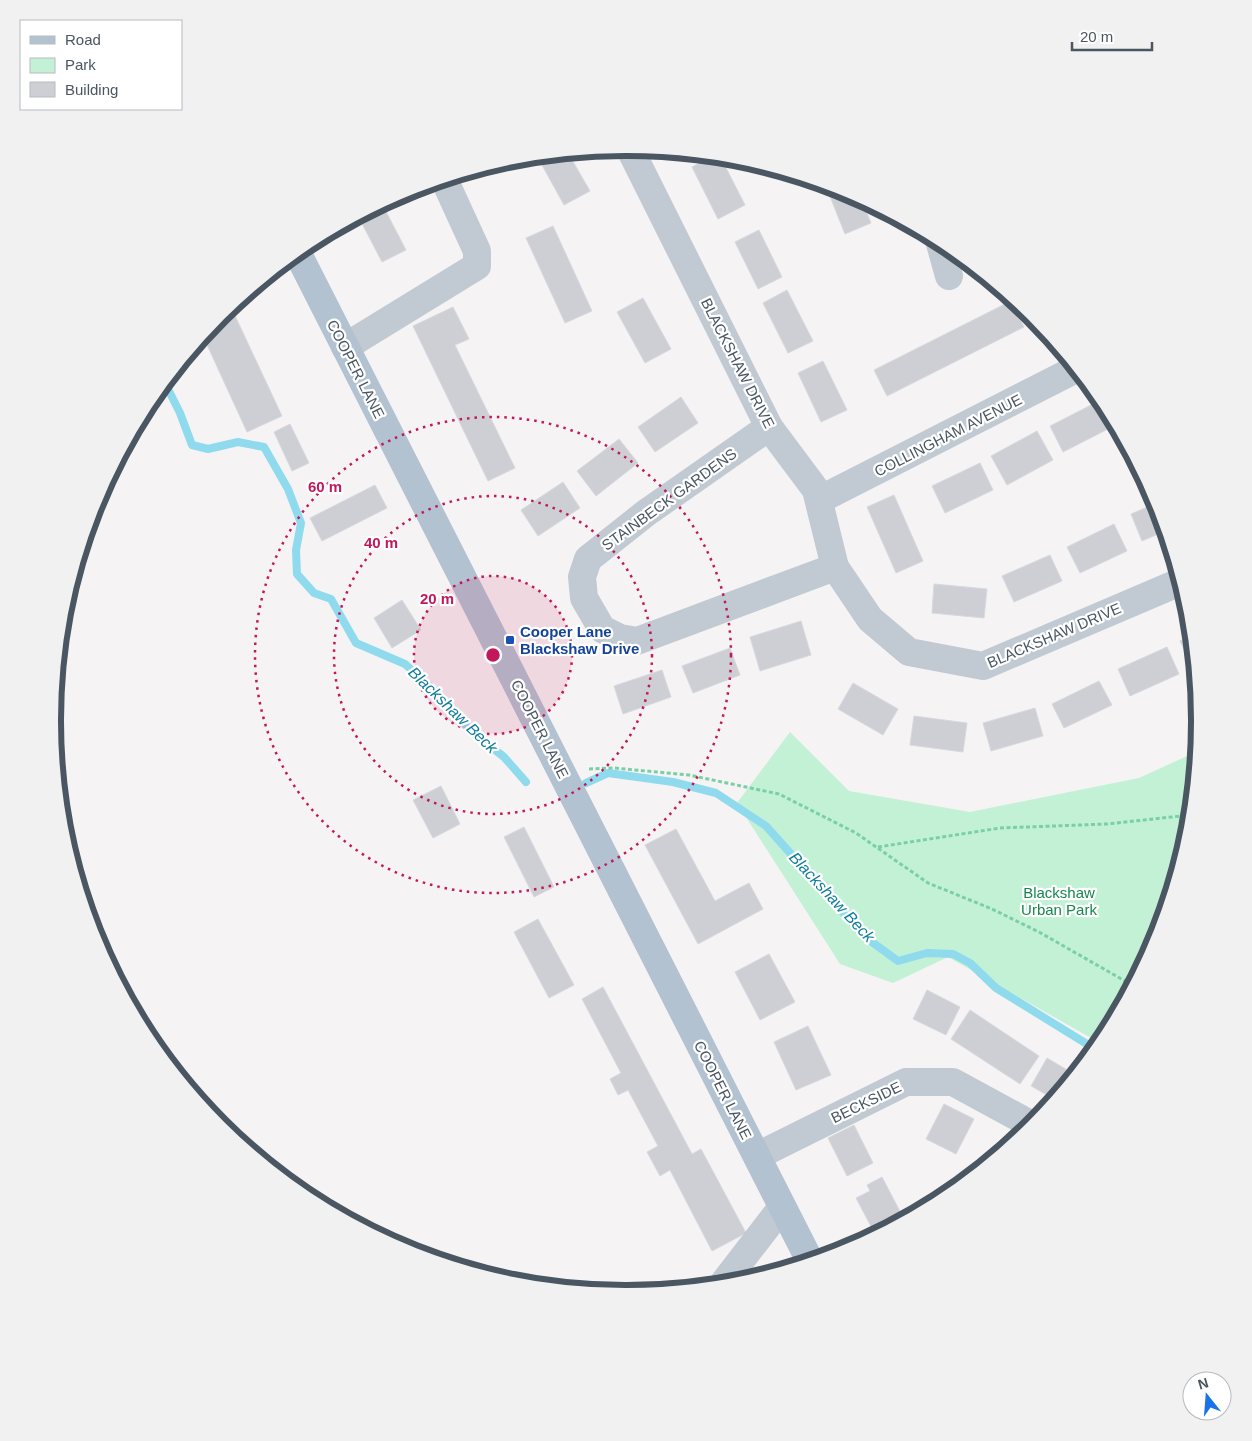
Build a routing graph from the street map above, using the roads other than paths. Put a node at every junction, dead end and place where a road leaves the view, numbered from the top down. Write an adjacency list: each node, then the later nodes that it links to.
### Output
1 (634, 156): 8 (street, BLACKSHAW DRIVE)
2 (447, 185): 6 (street)
3 (942, 253): 5 (street)
4 (301, 259): 6 (main road, COOPER LANE)
5 (950, 276)
6 (345, 347): 13 (main road, COOPER LANE)
7 (1070, 372): 9 (street, COLLINGHAM AVENUE)
8 (769, 427): 9 (street, BLACKSHAW DRIVE); 10 (street, STAINBECK GARDENS)
9 (819, 500): 10 (street, BLACKSHAW DRIVE)
10 (835, 567): 11 (street, BLACKSHAW DRIVE)
11 (1174, 584)
12 (1024, 1121): 13 (street, BECKSIDE)
13 (757, 1156): 14 (main road, COOPER LANE)
14 (782, 1207): 15 (main road, COOPER LANE); 16 (street)
15 (807, 1255)
16 (729, 1275)

